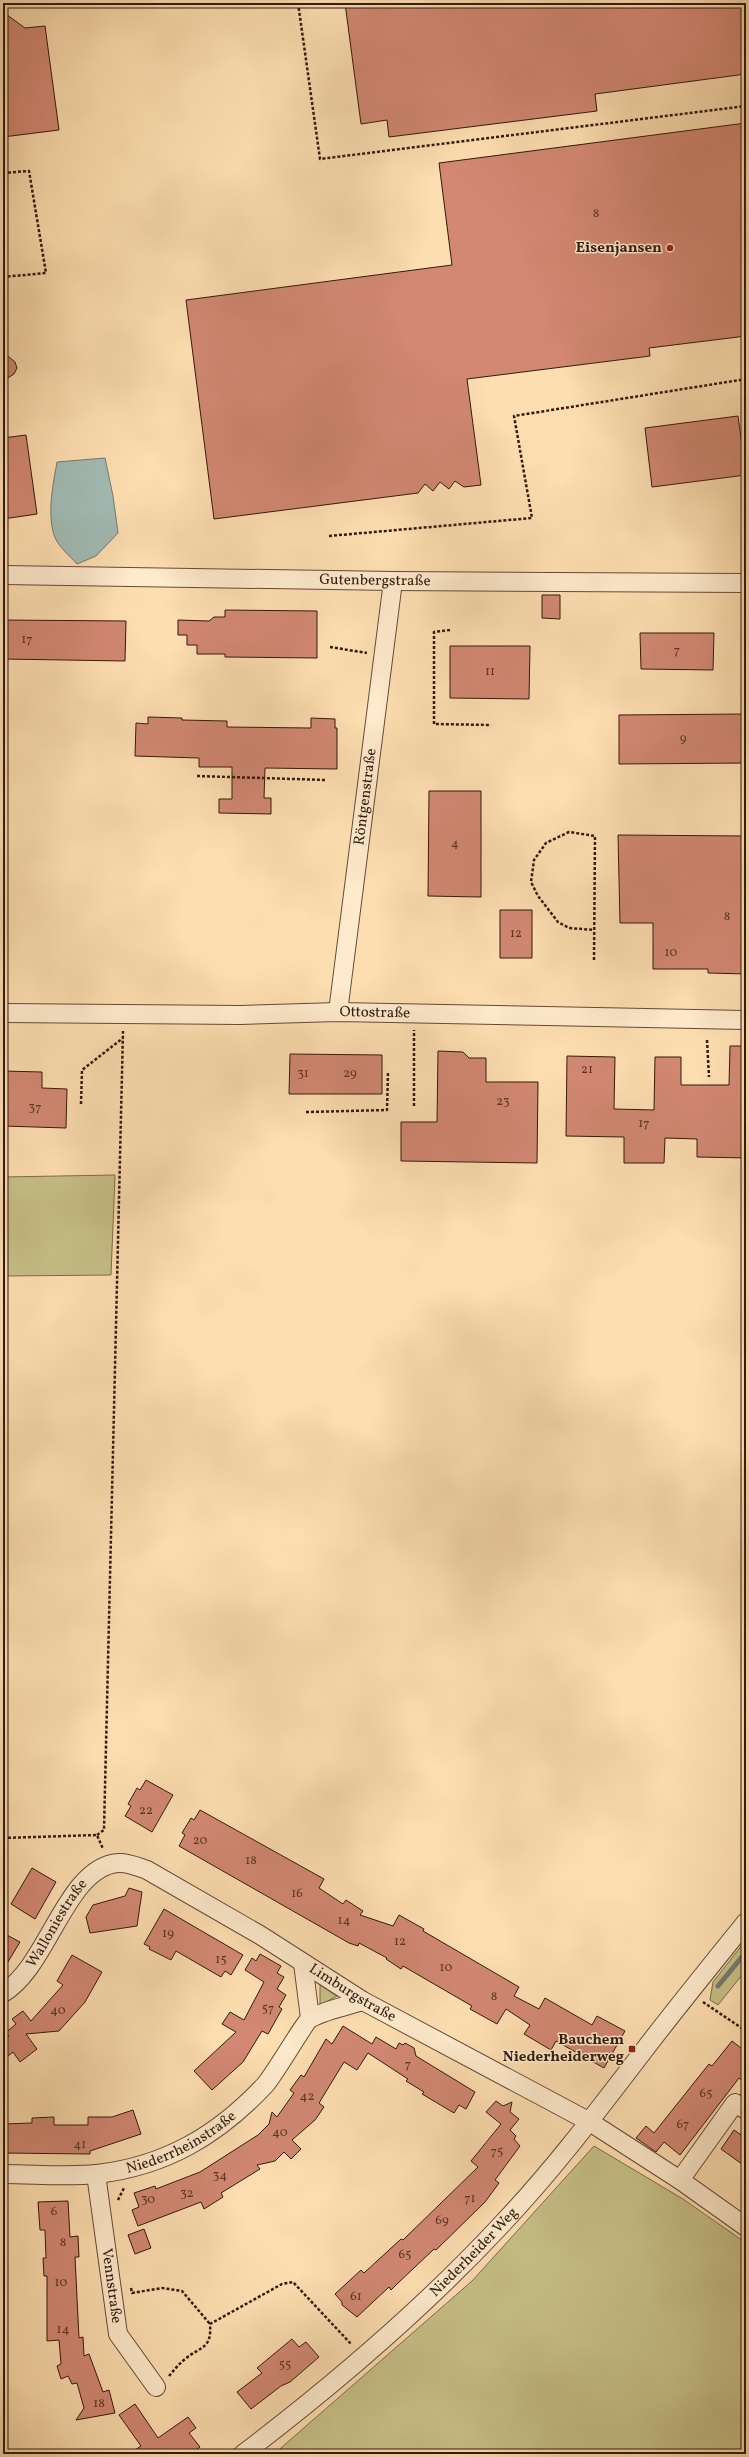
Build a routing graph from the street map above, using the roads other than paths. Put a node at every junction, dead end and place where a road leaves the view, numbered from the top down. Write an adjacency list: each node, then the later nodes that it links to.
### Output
1 (3, 575): 2 (street, Gutenbergstraße)
2 (393, 581): 3 (street, Gutenbergstraße); 4 (street, Röntgenstraße)
3 (746, 583)
4 (338, 1012): 5 (street, Ottostraße); 6 (street, Ottostraße)
5 (3, 1013)
6 (746, 1020)
7 (114, 1864): 9 (street, Limburgstraße); 10 (street, Walloniestraße)
8 (746, 1922): 14 (street, Niederheider Weg)
9 (303, 1963): 11 (street, Limburgstraße); 12 (street)
10 (3, 1993)
11 (363, 2001): 12 (street); 14 (street, Limburgstraße)
12 (310, 2018): 16 (street, Niederrheinstraße)
13 (746, 2110): 17 (street)
14 (590, 2122): 17 (street, Limburgstraße); 20 (street, Niederheider Weg)
15 (3, 2174): 16 (street, Niederrheinstraße)
16 (96, 2174): 19 (street, Vennstraße)
17 (680, 2180): 18 (street, Limburgstraße)
18 (746, 2227)
19 (156, 2387)
20 (243, 2454)

